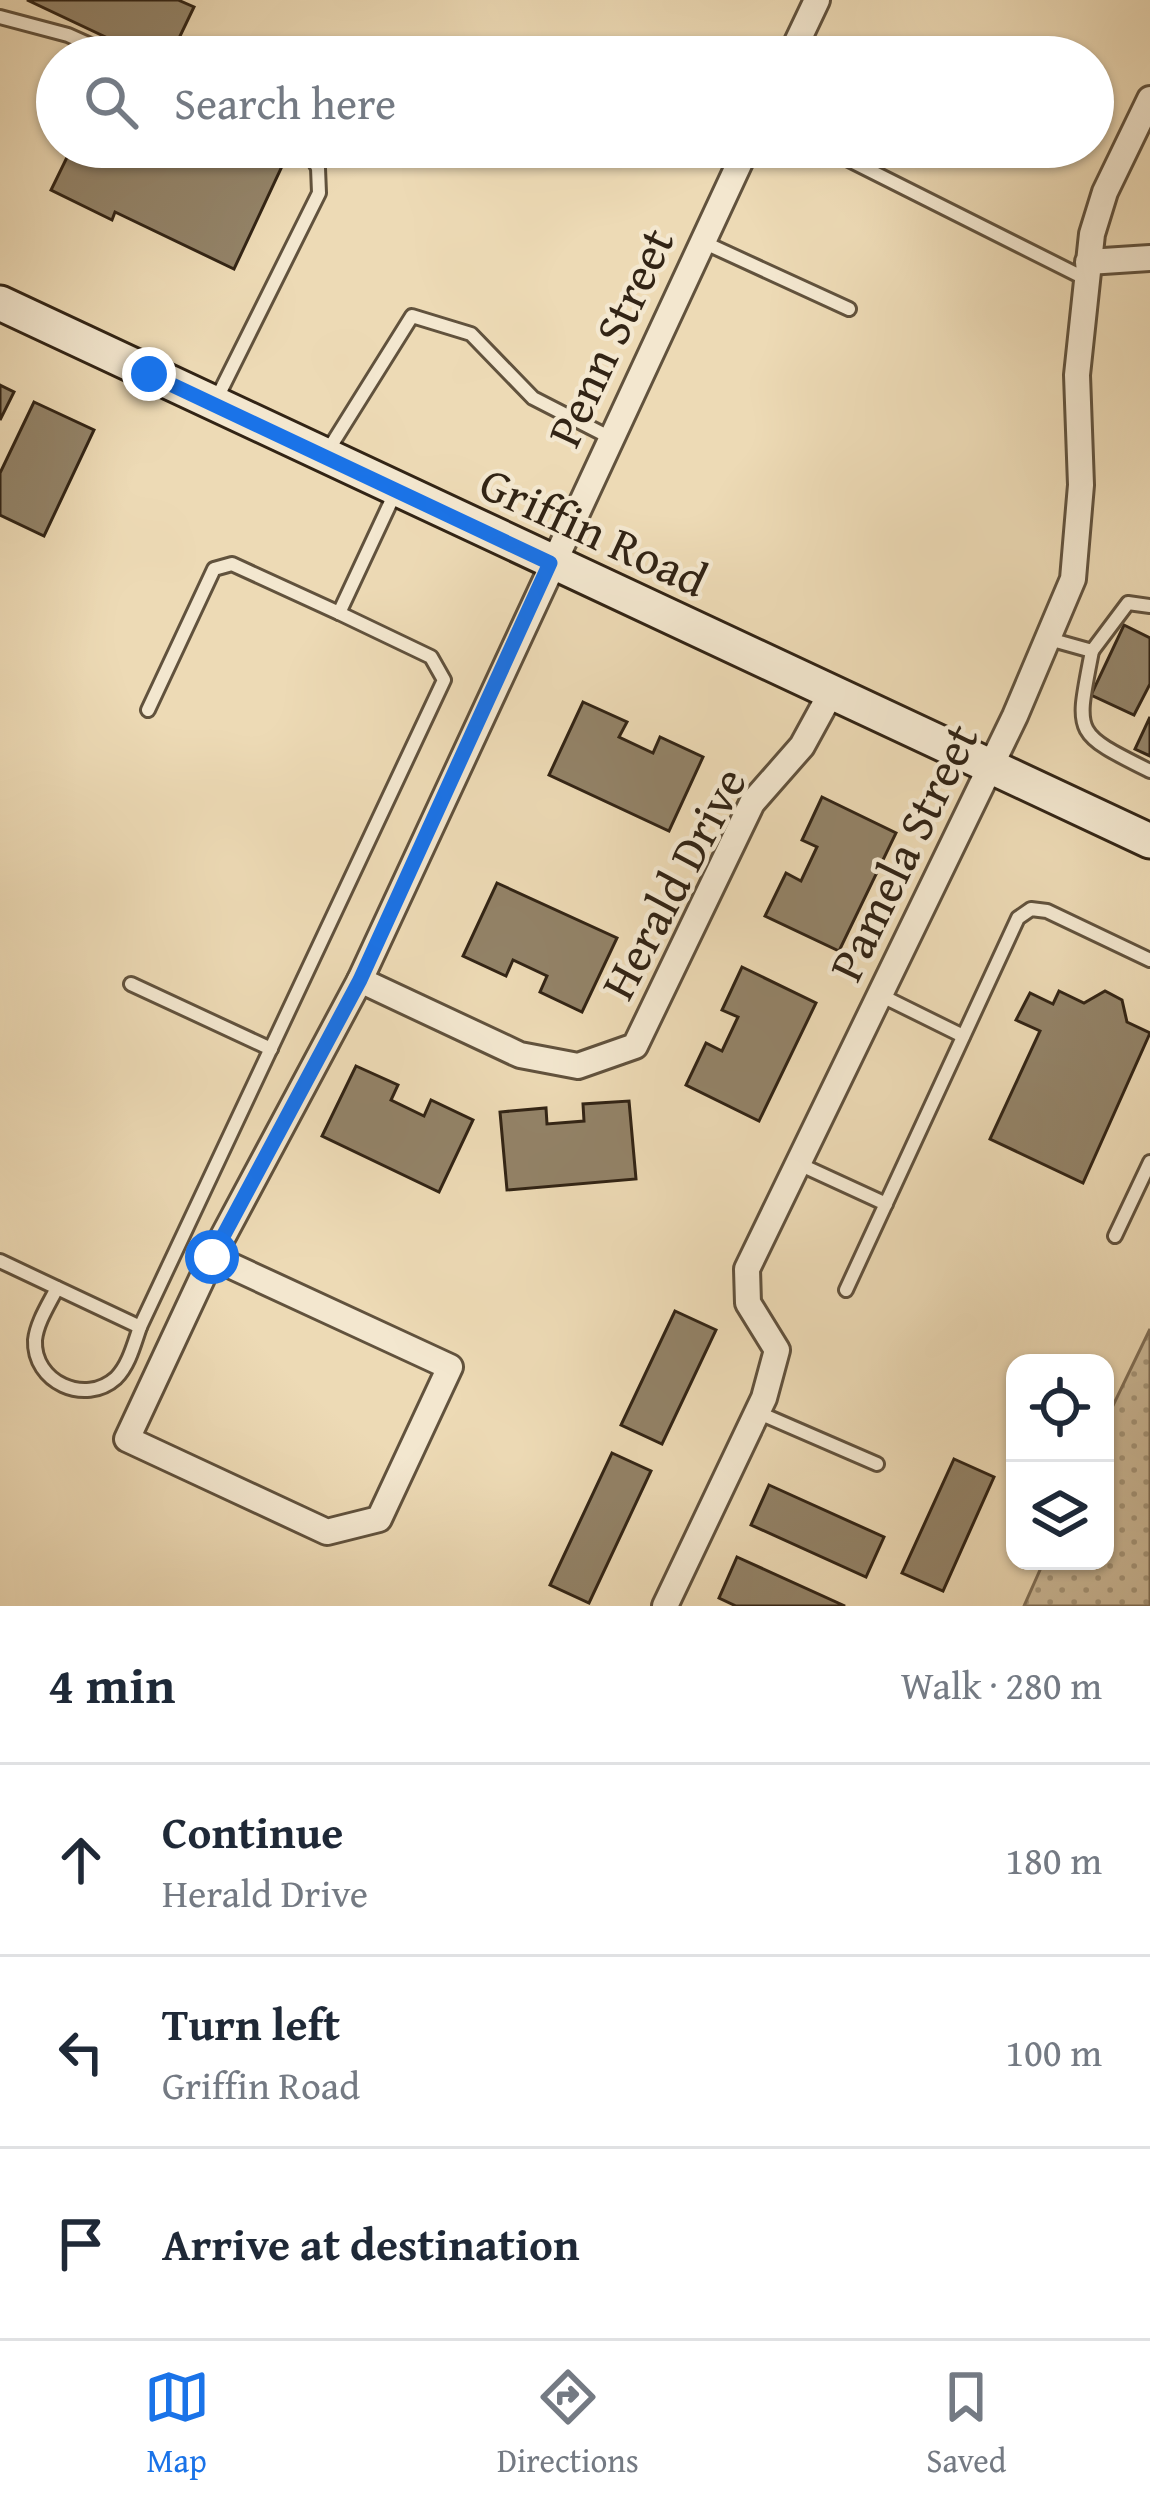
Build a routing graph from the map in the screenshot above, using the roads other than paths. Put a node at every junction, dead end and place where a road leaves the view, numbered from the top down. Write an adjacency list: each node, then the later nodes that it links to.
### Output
1 (817, 0): 4 (street)
2 (0, 17): 3 (lane)
3 (70, 36)
4 (800, 36)
5 (1150, 100): 11 (street, Pamela Street)
6 (318, 168): 14 (lane)
7 (737, 168): 9 (street, Penn Street)
8 (868, 168): 11 (lane)
9 (702, 242): 13 (lane); 15 (street, Penn Street)
10 (1150, 258): 11 (street)
11 (1087, 271): 21 (street, Pamela Street)
12 (0, 303): 14 (street, Griffin Road)
13 (849, 309)
14 (213, 405): 16 (street, Griffin Road)
15 (609, 437): 16 (lane); 18 (street, Penn Street)
16 (324, 458): 17 (street, Griffin Road)
17 (395, 492): 18 (street, Griffin Road); 20 (lane)
18 (550, 563): 23 (street, Griffin Road); 29 (street)
19 (1150, 606): 22 (lane)
20 (339, 613): 24 (lane); 33 (lane)
21 (1048, 639): 22 (lane); 25 (street, Pamela Street)
22 (1092, 651): 26 (lane)
23 (831, 693): 25 (street, Griffin Road); 29 (street, Herald Drive)
24 (148, 710)
25 (990, 767): 27 (street, Griffin Road); 31 (street, Pamela Street)
26 (1150, 771)
27 (1150, 842)
28 (1150, 960): 32 (lane)
29 (360, 980): 38 (street)
30 (131, 984): 33 (lane)
31 (879, 995): 32 (lane); 35 (street, Pamela Street)
32 (963, 1036): 36 (lane)
33 (271, 1049): 42 (lane)
34 (1150, 1162): 37 (lane)
35 (798, 1163): 36 (lane); 43 (street, Pamela Street)
36 (886, 1204): 41 (lane)
37 (1115, 1236)
38 (212, 1257): 38 (street)
39 (0, 1261): 40 (lane)
40 (57, 1288): 42 (lane); 42 (lane)
41 (846, 1290)
42 (140, 1327)
43 (758, 1412): 44 (lane); 45 (street, Pamela Street)
44 (877, 1464)
45 (665, 1606)

